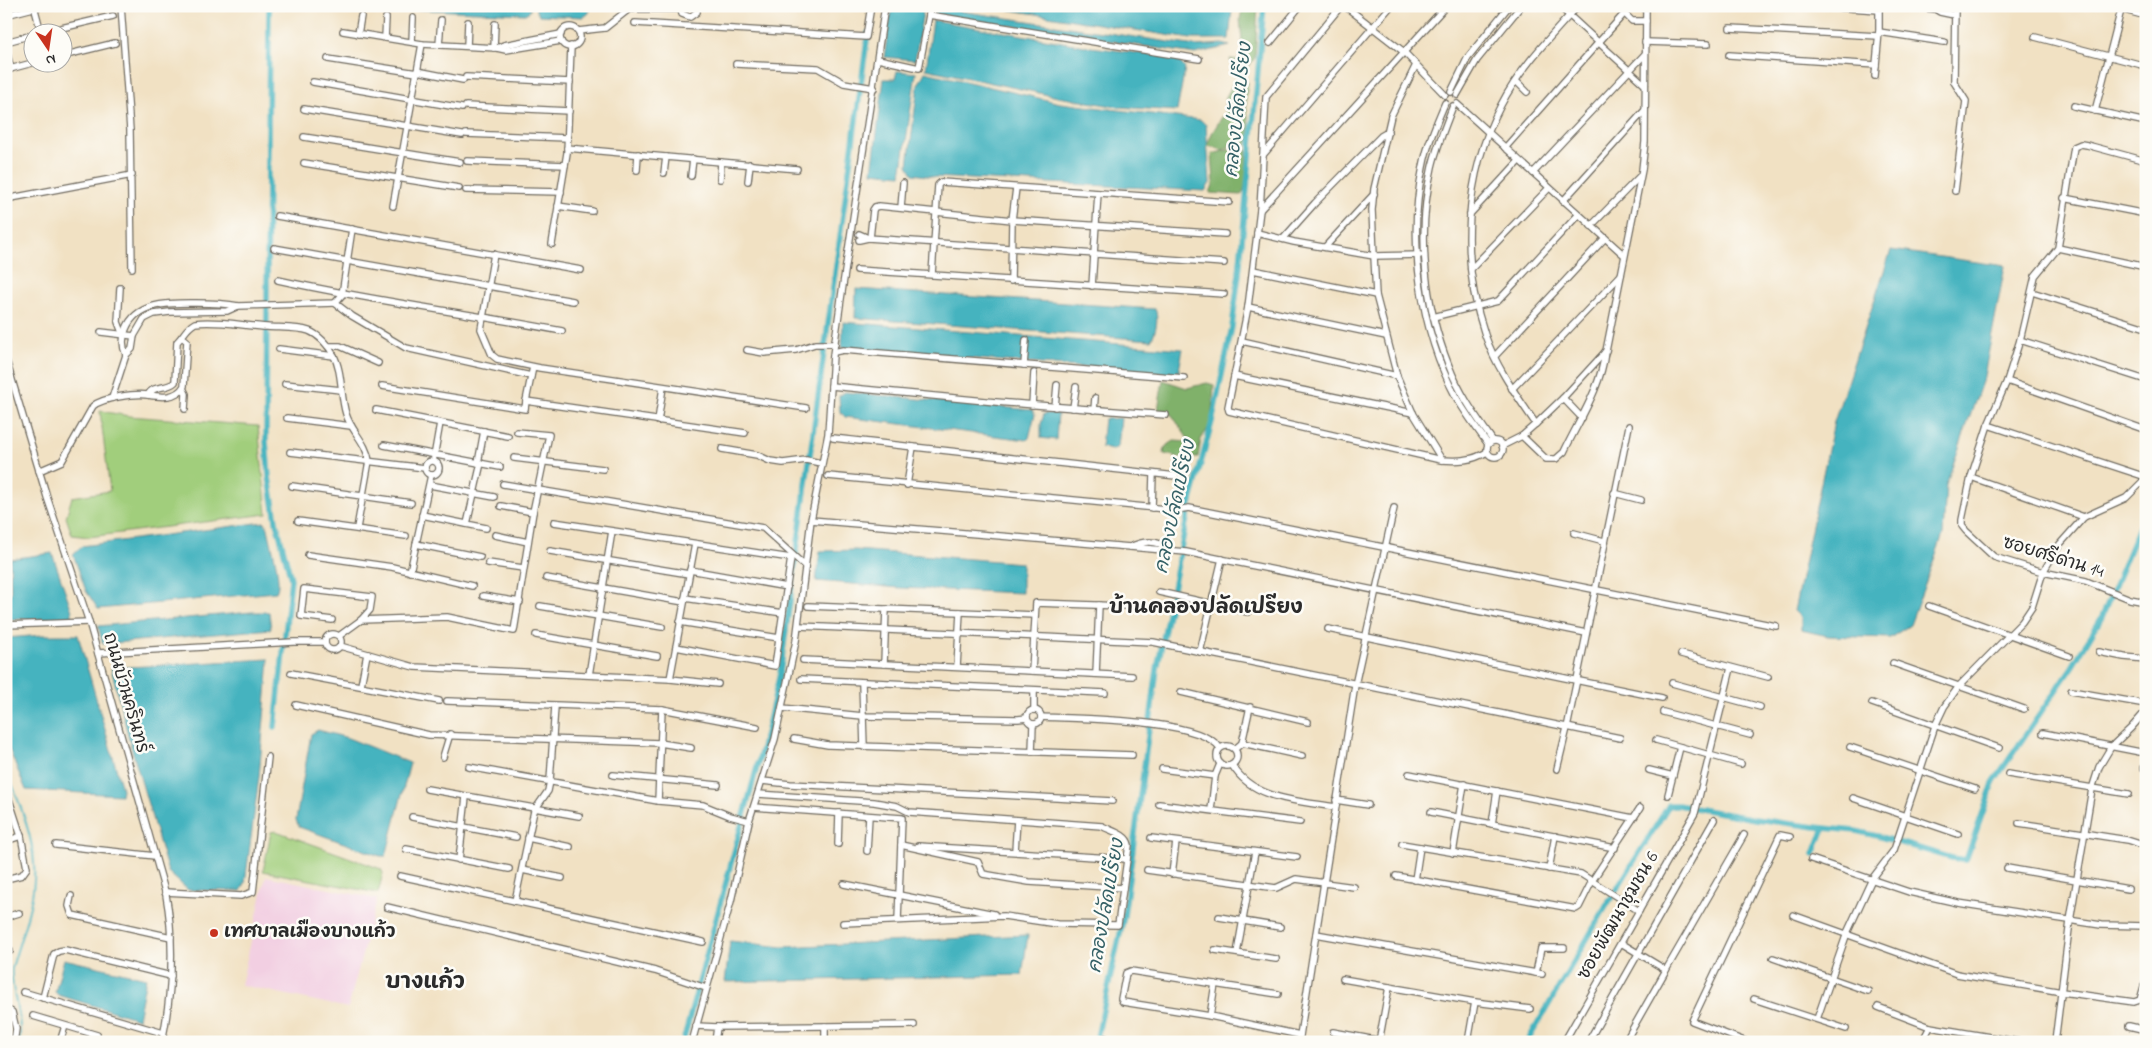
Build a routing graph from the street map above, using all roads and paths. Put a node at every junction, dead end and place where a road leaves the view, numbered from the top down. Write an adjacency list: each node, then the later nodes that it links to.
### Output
1 (121, 6): 126 (street)
2 (697, 6): 21 (street)
3 (871, 6): 41 (street)
4 (886, 6): 76 (street)
5 (930, 6): 29 (street)
6 (1341, 6): 113 (street)
7 (1345, 6): 44 (street)
8 (1391, 6): 44 (street)
9 (1446, 6): 70 (street)
10 (1509, 6): 93 (street)
11 (1521, 6): 94 (street)
12 (1559, 6): 32 (street)
13 (1578, 6): 32 (street)
14 (1632, 6): 28 (street)
15 (1646, 6): 38 (street)
16 (1817, 6): 24 (street)
17 (1909, 6): 26 (street)
18 (1947, 6): 23 (street); 26 (street)
19 (2109, 6): 25 (street)
20 (37, 7): 27 (street); 39 (street)
21 (680, 7): 47 (street)
22 (1296, 7): 61 (street)
23 (1955, 7): 33 (street)
24 (1879, 8): 50 (street)
25 (2122, 8): 34 (street); 74 (street)
26 (1935, 9): 33 (street)
27 (6, 14)
28 (1624, 14): 38 (street); 63 (street)
29 (929, 15): 76 (street); 77 (street)
30 (112, 16): 43 (street)
31 (361, 16): 48 (street)
32 (1569, 16): 63 (street); 87 (street)
33 (1954, 16): 137 (street)
34 (2146, 16)
35 (386, 18): 53 (street)
36 (413, 18): 55 (street)
37 (441, 20): 65 (street)
38 (1646, 21): 57 (street)
39 (41, 22)
40 (468, 22): 66 (street)
41 (635, 22)
42 (495, 24): 68 (street)
43 (72, 25)
44 (1372, 28): 70 (street); 113 (street)
45 (1730, 28): 50 (street)
46 (343, 31): 48 (street)
47 (578, 31): 49 (street); 67 (street)
48 (358, 34): 53 (street)
49 (561, 34): 56 (street); 60 (street)
50 (1879, 34): 58 (street); 80 (street)
51 (2035, 37): 74 (street)
52 (22, 38): 54 (street)
53 (385, 38): 55 (street)
54 (6, 42)
55 (412, 42): 62 (street)
56 (561, 42): 60 (street); 67 (street)
57 (1645, 42): 64 (street); 72 (street)
58 (1944, 42)
59 (115, 43): 71 (street)
60 (535, 43): 68 (street)
61 (1270, 43)
62 (422, 44): 65 (street); 85 (street)
63 (1598, 44): 84 (street); 110 (street)
64 (1708, 44)
65 (439, 45): 66 (street)
66 (466, 46): 68 (street)
67 (571, 46): 89 (street)
68 (496, 48)
69 (6, 50): 83 (street)
70 (1404, 52): 79 (street); 148 (street)
71 (72, 54)
72 (1645, 54): 84 (street); 90 (street)
73 (1729, 55): 80 (street)
74 (2110, 57): 82 (street); 102 (street)
75 (328, 58): 85 (street)
76 (878, 59): 91 (street)
77 (1199, 60)
78 (736, 64): 91 (street)
79 (1416, 65): 93 (street); 105 (street)
80 (1876, 65): 86 (street)
81 (22, 66): 83 (street)
82 (2146, 66)
83 (9, 69)
84 (1629, 70): 90 (street); 124 (street)
85 (417, 72): 89 (street); 95 (street)
86 (1875, 76)
87 (1516, 81): 92 (street); 106 (street)
88 (313, 82): 95 (street)
89 (570, 82): 101 (street)
90 (1645, 85): 100 (street)
91 (872, 88): 161 (street)
92 (1527, 92)
93 (1448, 93): 94 (street); 96 (street)
94 (1457, 95): 97 (street)
95 (412, 99): 101 (street); 104 (street)
96 (1445, 103): 97 (street); 173 (street)
97 (1455, 105): 106 (street); 174 (street)
98 (2074, 106): 102 (street)
99 (304, 109): 104 (street)
100 (1645, 110): 127 (street); 143 (street)
101 (569, 111): 108 (street)
102 (2095, 111): 103 (street)
103 (2146, 122)
104 (407, 126): 108 (street); 111 (street)
105 (1388, 132): 140 (street); 164 (street)
106 (1489, 133): 110 (street); 151 (street)
107 (304, 137): 111 (street)
108 (568, 138): 109 (street)
109 (567, 148): 112 (street); 121 (street)
110 (1505, 148): 116 (street)
111 (402, 153): 121 (street); 130 (street)
112 (638, 154): 114 (street); 123 (street)
113 (1263, 155): 148 (street)
114 (666, 157): 115 (street); 125 (street)
115 (693, 159): 118 (street); 128 (street)
116 (1519, 160): 124 (street); 151 (street)
117 (2146, 161): 141 (street)
118 (721, 162): 120 (street); 129 (street)
119 (304, 163): 130 (street)
120 (750, 164): 122 (street); 131 (street)
121 (565, 165): 138 (street)
122 (797, 169)
123 (637, 170)
124 (1533, 173): 135 (street)
125 (664, 174)
126 (132, 175): 142 (street); 180 (street)
127 (1640, 175): 157 (street); 175 (street)
128 (691, 176)
129 (720, 178)
130 (398, 179): 133 (street); 145 (street)
131 (748, 181)
132 (903, 183): 147 (street)
133 (459, 188)
134 (1016, 188): 139 (street); 150 (street); 155 (street)
135 (1549, 188): 143 (street); 184 (street)
136 (466, 190): 138 (street)
137 (1955, 191)
138 (560, 192): 146 (street)
139 (1098, 193): 144 (street); 156 (street)
140 (1374, 194): 167 (street); 176 (street)
141 (2064, 198): 152 (street); 169 (street)
142 (6, 199)
143 (1563, 201): 153 (street)
144 (1229, 202)
145 (393, 206)
146 (558, 206): 149 (street); 166 (street)
147 (901, 208): 150 (street); 162 (street)
148 (1260, 210): 159 (street)
149 (592, 211)
150 (936, 211): 155 (street); 165 (street)
151 (1470, 214): 184 (street)
152 (2146, 214)
153 (1578, 215): 157 (street); 201 (street)
154 (277, 216): 158 (street)
155 (1012, 220): 156 (street); 170 (street)
156 (1094, 226): 160 (street); 172 (street)
157 (1591, 226): 163 (street)
158 (352, 229): 171 (street); 177 (street)
159 (1257, 233): 164 (street); 183 (street)
160 (1225, 234)
161 (855, 237): 162 (street); 215 (street)
162 (869, 238): 165 (street)
163 (1605, 238): 175 (street); 223 (street)
164 (1283, 240): 167 (street)
165 (933, 243): 170 (street); 185 (street)
166 (552, 244)
167 (1325, 247): 176 (street)
168 (274, 248): 177 (street)
169 (2058, 248): 179 (street); 192 (street)
170 (1011, 249): 172 (street); 188 (street)
171 (494, 254): 181 (street); 189 (street)
172 (1093, 255): 178 (street); 190 (street)
173 (1418, 255): 174 (street); 176 (street); 275 (street)
174 (1425, 255): 204 (street)
175 (1624, 255): 186 (street)
176 (1374, 256): 195 (street)
177 (347, 260): 189 (street); 194 (street)
178 (1224, 263)
179 (2146, 267)
180 (132, 268)
181 (581, 270)
182 (858, 270): 185 (street)
183 (1253, 270): 195 (street); 200 (street)
184 (1471, 270): 201 (street)
185 (932, 274): 188 (street)
186 (1621, 275): 219 (street); 243 (street)
187 (278, 280): 194 (street)
188 (1011, 281): 190 (street)
189 (489, 286): 196 (street); 203 (street)
190 (1092, 286): 193 (street)
191 (120, 288): 208 (street)
192 (2032, 292): 205 (street); 213 (street)
193 (1224, 294)
194 (342, 295): 198 (street); 203 (street)
195 (1376, 295): 210 (street)
196 (573, 301)
197 (169, 302): 199 (street); 202 (street); 208 (street)
198 (335, 303): 199 (street); 229 (street)
199 (238, 306): 202 (street)
200 (1248, 307): 210 (street); 214 (street)
201 (1478, 307): 204 (street); 223 (street)
202 (170, 312): 209 (street)
203 (484, 316): 206 (street); 227 (street)
204 (1434, 318): 275 (street)
205 (2146, 328)
206 (562, 331)
207 (100, 332): 208 (street)
208 (123, 335): 209 (street); 221 (street)
209 (134, 336): 221 (street)
210 (1386, 336): 231 (street)
211 (182, 337): 216 (street); 237 (street); 242 (street)
212 (1026, 340): 226 (street)
213 (2020, 340): 233 (street); 234 (street)
214 (1242, 341): 230 (street); 231 (street)
215 (829, 344): 218 (street); 220 (street)
216 (328, 346): 222 (street); 225 (street)
217 (279, 349): 222 (street)
218 (747, 350)
219 (1606, 350): 249 (street); 261 (street)
220 (834, 352): 226 (street); 239 (street)
221 (126, 355): 247 (street)
222 (334, 356): 244 (street)
223 (1495, 356): 243 (street)
224 (6, 360): 292 (street, ถนนบัวนครินทร์)
225 (378, 363)
226 (1024, 365): 232 (street)
227 (533, 367): 229 (street); 240 (street)
228 (1034, 373): 251 (street)
229 (531, 376): 250 (street)
230 (1234, 376): 258 (street); 284 (street)
231 (1397, 376): 258 (street)
232 (1184, 378)
233 (2146, 380)
234 (2007, 381): 265 (street); 268 (street)
235 (285, 384): 244 (street)
236 (1057, 385): 252 (street)
237 (166, 386): 245 (street); 246 (street)
238 (382, 386): 250 (street)
239 (831, 386): 251 (street); 287 (street)
240 (663, 387): 253 (street); 262 (street)
241 (1076, 387): 254 (street)
242 (183, 388): 246 (street); 255 (street)
243 (1512, 389): 264 (street)
244 (341, 390): 266 (street)
245 (148, 395): 246 (street); 247 (street)
246 (168, 396)
247 (112, 398): 292 (street)
248 (1095, 398): 257 (street)
249 (1563, 398): 261 (street); 264 (street)
250 (526, 401): 262 (street)
251 (1032, 405): 252 (street)
252 (1055, 407): 254 (street)
253 (806, 408)
254 (1073, 408): 257 (street)
255 (185, 409)
256 (376, 410): 263 (street)
257 (1094, 410): 259 (street)
258 (1413, 413): 284 (street)
259 (1166, 415)
260 (287, 418): 266 (street)
261 (1582, 418): 273 (street)
262 (658, 421): 271 (street)
263 (440, 422): 269 (street); 282 (street)
264 (1536, 424): 273 (street)
265 (1988, 425): 297 (street); 298 (street)
266 (351, 426): 285 (street)
267 (1629, 426): 304 (street)
268 (2146, 430)
269 (484, 431): 272 (street); 288 (street)
270 (517, 432): 286 (street)
271 (745, 434)
272 (508, 436)
273 (1522, 436): 277 (street)
274 (833, 438): 278 (street)
275 (1490, 443): 277 (street); 281 (street)
276 (384, 446): 282 (street)
277 (1502, 446): 281 (street)
278 (913, 447): 293 (street); 301 (street)
279 (722, 449): 287 (street)
280 (290, 452): 285 (street)
281 (1487, 452): 284 (street)
282 (434, 458): 288 (street); 290 (street); 294 (street)
283 (514, 458): 286 (street)
284 (1442, 460)
285 (369, 461): 290 (street); 306 (street)
286 (543, 461): 291 (street); 303 (street)
287 (816, 461): 316 (street)
288 (479, 463): 289 (street); 305 (street)
289 (500, 467)
290 (425, 468): 294 (street)
291 (602, 469)
292 (39, 470): 367 (street, ถนนบัวนครินทร์)
293 (1153, 474): 296 (street); 311 (street)
294 (431, 475): 300 (street)
295 (828, 476): 301 (street)
296 (1176, 476)
297 (1971, 478): 315 (street); 341 (street, ซอยศรีด่าน 14)
298 (2146, 478): 315 (street)
299 (503, 484): 303 (street)
300 (430, 485): 305 (street); 314 (street)
301 (907, 485): 311 (street)
302 (292, 486): 306 (street)
303 (538, 490): 313 (street); 337 (street)
304 (1614, 493): 308 (street); 326 (street)
305 (472, 494): 307 (street); 319 (street)
306 (363, 495): 309 (street); 320 (street)
307 (494, 498)
308 (1641, 500)
309 (411, 503)
310 (501, 506): 313 (street)
311 (1152, 508): 330 (street)
312 (1394, 508): 330 (street)
313 (533, 512): 327 (street)
314 (422, 515): 319 (street); 328 (street)
315 (2084, 517): 341 (street)
316 (811, 520): 334 (street); 337 (street)
317 (298, 521): 320 (street)
318 (554, 522): 322 (street)
319 (466, 524): 321 (street)
320 (357, 528): 325 (street)
321 (486, 528)
322 (612, 531): 329 (street); 335 (street)
323 (1574, 534): 326 (street)
324 (495, 535): 327 (street)
325 (406, 536)
326 (1604, 541): 346 (street)
327 (528, 542): 338 (street)
328 (416, 544): 333 (street); 339 (street)
329 (694, 544): 340 (street); 344 (street)
330 (1386, 547): 346 (street); 347 (street)
331 (550, 551): 335 (street)
332 (308, 555): 339 (street)
333 (480, 557)
334 (1222, 559): 347 (street); 353 (street)
335 (607, 561): 340 (street); 345 (street)
336 (488, 563): 338 (street)
337 (806, 567): 370 (street)
338 (523, 568): 351 (street)
339 (410, 572): 343 (street)
340 (689, 572): 344 (street); 350 (street)
341 (2043, 572): 352 (street, ซอยศรีด่าน 14); 379 (street)
342 (546, 578): 345 (street)
343 (472, 586)
344 (787, 586): 362 (street)
345 (602, 588): 350 (street); 363 (street)
346 (1594, 590): 371 (street); 376 (street)
347 (1376, 591): 376 (street); 381 (street)
348 (1162, 593): 353 (street)
349 (483, 596): 351 (street)
350 (684, 600): 362 (street); 368 (street)
351 (520, 602): 366 (street)
352 (2146, 602)
353 (1211, 604): 361 (street); 388 (street)
354 (1099, 605): 357 (street); 364 (street); 383 (street)
355 (540, 606): 363 (street)
356 (808, 606): 359 (street)
357 (1124, 606)
358 (1929, 606): 379 (street)
359 (886, 609): 360 (street); 374 (street)
360 (960, 612): 364 (street); 375 (street)
361 (1248, 612)
362 (783, 613): 382 (street)
363 (598, 616): 372 (street); 385 (street)
364 (1035, 616): 380 (street)
365 (332, 620): 366 (street)
366 (361, 620): 378 (street)
367 (89, 622): 369 (street); 390 (street, ถนนบัวนครินทร์)
368 (680, 622): 382 (street); 387 (street)
369 (6, 625)
370 (799, 626): 374 (street); 430 (street)
371 (1776, 626)
372 (662, 627)
373 (1328, 629): 381 (street)
374 (886, 630): 375 (street); 398 (street)
375 (959, 633): 380 (street); 399 (street)
376 (1586, 633): 409 (street)
377 (536, 635): 385 (street)
378 (339, 636): 384 (street); 386 (street)
379 (2009, 636): 394 (street); 415 (street)
380 (1034, 637): 383 (street); 401 (street)
381 (1367, 637): 409 (street); 414 (street)
382 (780, 638): 387 (street)
383 (1098, 639): 388 (street); 403 (street)
384 (325, 642): 386 (street); 390 (street)
385 (593, 645): 393 (street); 404 (street)
386 (340, 646): 391 (street)
387 (676, 647): 407 (street)
388 (1200, 652): 414 (street)
389 (2099, 652): 395 (street)
390 (98, 653): 546 (street, ถนนบัวนครินทร์)
391 (368, 654): 404 (street); 413 (street)
392 (1681, 654): 400 (street)
393 (658, 656)
394 (2069, 656)
395 (2146, 659)
396 (803, 660): 398 (street)
397 (1893, 663): 415 (street)
398 (884, 664): 399 (street)
399 (957, 667): 401 (street)
400 (1731, 668): 406 (street); 421 (street, ซอยพัฒนาชุมชน 6)
401 (1032, 671): 403 (street)
402 (291, 673): 413 (street)
403 (1096, 674): 405 (street)
404 (589, 675): 407 (street)
405 (1132, 676)
406 (1768, 677)
407 (670, 679): 412 (street)
408 (801, 679): 410 (street)
409 (1577, 680): 420 (street); 444 (street)
410 (862, 683): 416 (street); 436 (street)
411 (1672, 683): 421 (street)
412 (718, 684)
413 (361, 685): 422 (street)
414 (1355, 685): 444 (street); 499 (street)
415 (1960, 686): 432 (street); 441 (street)
416 (1034, 690): 419 (street); 433 (street)
417 (2070, 691): 425 (street)
418 (1181, 692): 428 (street)
419 (1105, 693)
420 (1662, 698)
421 (1724, 698): 429 (street); 443 (street, ซอยพัฒนาชุมชน 6)
422 (439, 701)
423 (447, 701): 427 (street)
424 (1872, 703): 441 (street)
425 (2146, 704)
426 (296, 705): 446 (street)
427 (555, 706): 431 (street); 448 (street)
428 (1250, 707): 439 (street); 453 (street)
429 (1760, 707)
430 (782, 708): 436 (street); 484 (street)
431 (662, 709): 442 (street); 452 (street)
432 (2024, 709)
433 (1034, 710): 437 (street); 438 (street)
434 (2146, 711): 457 (street)
435 (1663, 712): 443 (street)
436 (863, 716): 438 (street); 454 (street)
437 (1041, 717): 440 (street); 459 (street)
438 (1027, 718): 440 (street)
439 (1308, 722)
440 (1033, 724): 462 (street)
441 (1935, 726): 460 (street); 476 (street)
442 (757, 727)
443 (1716, 727): 447 (street); 465 (street, ซอยพัฒนาชุมชน 6)
444 (1567, 728): 449 (street); 474 (street)
445 (2043, 733): 457 (street)
446 (450, 734): 448 (street); 468 (street)
447 (1750, 734)
448 (553, 738): 452 (street); 483 (street)
449 (1620, 738)
450 (794, 740): 454 (street)
451 (1656, 740): 455 (street)
452 (660, 743): 458 (street); 482 (street)
453 (1242, 743): 461 (street); 466 (street)
454 (864, 746): 462 (street)
455 (1680, 747): 465 (street); 481 (street)
456 (1850, 747): 476 (street)
457 (2111, 747): 463 (street); 489 (street)
458 (691, 748)
459 (1220, 748): 461 (street); 469 (street)
460 (1999, 748)
461 (1235, 749): 471 (street)
462 (1032, 752): 464 (street)
463 (2140, 752)
464 (1132, 755)
465 (1709, 755): 470 (street); 576 (street, ซอยพัฒนาชุมชน 6)
466 (1302, 756)
467 (268, 757): 571 (street)
468 (443, 758)
469 (1220, 764): 471 (street); 480 (street)
470 (1740, 764)
471 (1232, 765): 499 (street)
472 (469, 767): 483 (street)
473 (1162, 769): 480 (street)
474 (1557, 769)
475 (1649, 770): 481 (street)
476 (1920, 771): 488 (street); 509 (street)
477 (1409, 774): 485 (street)
478 (2008, 774): 489 (street)
479 (613, 775): 482 (street)
480 (1215, 776): 506 (street)
481 (1673, 776): 493 (street)
482 (658, 778): 486 (street); 498 (street)
483 (550, 781): 498 (street); 505 (street)
484 (762, 781): 492 (street); 497 (street)
485 (1464, 784): 491 (street); 513 (street)
486 (718, 786)
487 (427, 789): 495 (street)
488 (1975, 789)
489 (2092, 789): 494 (street); 522 (street)
490 (6, 790): 502 (street)
491 (1497, 791): 514 (street); 520 (street)
492 (758, 794): 503 (street); 516 (street)
493 (1668, 794)
494 (2129, 794)
495 (466, 797): 505 (street); 521 (street)
496 (1853, 798): 509 (street)
497 (1112, 800)
498 (658, 801): 515 (street)
499 (1336, 803): 501 (street); 564 (street)
500 (1159, 804): 506 (street)
501 (1368, 805)
502 (9, 806): 525 (street)
503 (754, 807): 508 (street); 515 (street)
504 (1640, 808): 514 (street)
505 (536, 809): 510 (street); 529 (street)
506 (1211, 810): 518 (street)
507 (1432, 812): 513 (street)
508 (840, 814): 511 (street); 533 (street)
509 (1905, 815): 523 (street); 560 (street)
510 (579, 816)
511 (869, 816): 536 (street); 542 (street)
512 (412, 817): 521 (street)
513 (1459, 817): 520 (street); 545 (street)
514 (1633, 818): 540 (street)
515 (746, 820): 606 (street)
516 (1017, 820): 543 (street); 548 (street)
517 (1714, 820): 596 (street)
518 (1300, 822)
519 (2019, 823): 522 (street)
520 (1492, 824): 526 (street)
521 (463, 827): 527 (street); 550 (street)
522 (2086, 833): 537 (street); 563 (street)
523 (1958, 834)
524 (1744, 835): 599 (street)
525 (21, 836): 531 (street); 561 (street)
526 (1555, 836): 540 (street); 553 (street)
527 (516, 837)
528 (1790, 837): 649 (street)
529 (528, 838): 538 (street); 554 (street)
530 (1151, 838): 532 (street)
531 (6, 841)
532 (1176, 842): 544 (street); 556 (street)
533 (838, 844)
534 (1402, 844): 539 (street)
535 (56, 845): 546 (street)
536 (901, 845): 543 (street); 568 (street); 572 (street)
537 (2146, 846)
538 (570, 847)
539 (1420, 847): 545 (street); 562 (street)
540 (1614, 848): 565 (street)
541 (406, 849): 550 (street)
542 (867, 851)
543 (1014, 851): 548 (street)
544 (1255, 852): 547 (street); 567 (street)
545 (1453, 853): 553 (street)
546 (155, 856): 571 (street, ถนนบัวนครินทร์)
547 (1297, 857)
548 (1128, 859): 568 (street)
549 (1811, 859): 560 (street)
550 (459, 860): 552 (street)
551 (2007, 868): 563 (street)
552 (508, 869)
553 (1549, 869): 565 (street)
554 (522, 870): 559 (street); 574 (street)
555 (1147, 870): 556 (street)
556 (1172, 874): 567 (street)
557 (400, 876): 574 (street)
558 (1396, 876): 562 (street)
559 (562, 878)
560 (1872, 879): 584 (street); 588 (street)
561 (6, 880)
562 (1415, 880): 565 (street)
563 (2078, 881): 570 (street); 584 (street)
564 (1323, 882): 567 (street); 569 (street); 589 (street)
565 (1592, 882): 576 (street)
566 (844, 884): 572 (street)
567 (1250, 884): 583 (street)
568 (1123, 888): 579 (street)
569 (1354, 888)
570 (2128, 888)
571 (165, 892): 590 (street, ถนนบัวนครินทร์)
572 (899, 894): 579 (street); 582 (street)
573 (71, 896): 590 (street)
574 (516, 901): 591 (street)
575 (388, 906): 606 (street)
576 (1640, 911): 592 (street, ซอยพัฒนาชุมชน 6)
577 (19, 913): 580 (street)
578 (1793, 915): 588 (street)
579 (1004, 916): 582 (street)
580 (6, 917)
581 (1219, 917): 583 (street)
582 (898, 920): 585 (street)
583 (1244, 921): 586 (street); 595 (street)
584 (2070, 921): 587 (street); 609 (street)
585 (843, 923)
586 (1280, 926)
587 (2146, 926)
588 (1848, 933): 601 (street); 609 (street)
589 (1316, 934): 593 (street); 633 (street)
590 (171, 937): 600 (street, ถนนบัวนครินทร์)
591 (703, 942)
592 (1621, 944): 596 (street); 646 (street, ซอยพัฒนาชุมชน 6)
593 (1564, 948)
594 (1215, 950): 595 (street)
595 (1237, 953): 598 (street)
596 (1639, 955): 599 (street); 647 (street)
597 (1773, 958): 601 (street)
598 (1276, 959)
599 (1666, 970): 648 (street)
600 (171, 976): 611 (street); 630 (street, ถนนบัวนครินทร์)
601 (1833, 978): 607 (street); 619 (street)
602 (1343, 979): 605 (street)
603 (1215, 984): 610 (street); 618 (street); 618 (street)
604 (2144, 986): 609 (street)
605 (1389, 987): 613 (street); 636 (street)
606 (706, 988): 622 (street)
607 (1868, 991)
608 (23, 992): 611 (street)
609 (2062, 992): 652 (street)
610 (1278, 994)
611 (43, 998): 630 (street)
612 (1754, 999): 619 (street)
613 (1475, 1002): 616 (street); 645 (street)
614 (1878, 1007): 626 (street)
615 (6, 1009): 635 (street)
616 (1530, 1009)
617 (33, 1016): 621 (street)
618 (1210, 1016): 633 (street)
619 (1817, 1020): 627 (street)
620 (914, 1025): 623 (street)
621 (65, 1026): 631 (street); 637 (street)
622 (696, 1026): 625 (street); 639 (street)
623 (825, 1026): 625 (street); 641 (street)
624 (2129, 1026): 628 (street)
625 (717, 1027): 640 (street)
626 (1930, 1027): 650 (street); 651 (street)
627 (1846, 1029)
628 (2146, 1030)
629 (1333, 1032): 636 (street)
630 (164, 1033): 638 (street, ถนนบัวนครินทร์)
631 (97, 1035)
632 (1105, 1038): 643 (street)
633 (1299, 1038)
634 (1089, 1040): 642 (street)
635 (13, 1041)
636 (1379, 1041): 644 (street)
637 (60, 1042)
638 (162, 1042)
639 (692, 1042)
640 (715, 1042)
641 (825, 1042)
642 (1066, 1042)
643 (1117, 1042)
644 (1387, 1042)
645 (1468, 1042)
646 (1564, 1042)
647 (1588, 1042)
648 (1625, 1042)
649 (1747, 1042)
650 (1922, 1042)
651 (2020, 1042)
652 (2055, 1042)

